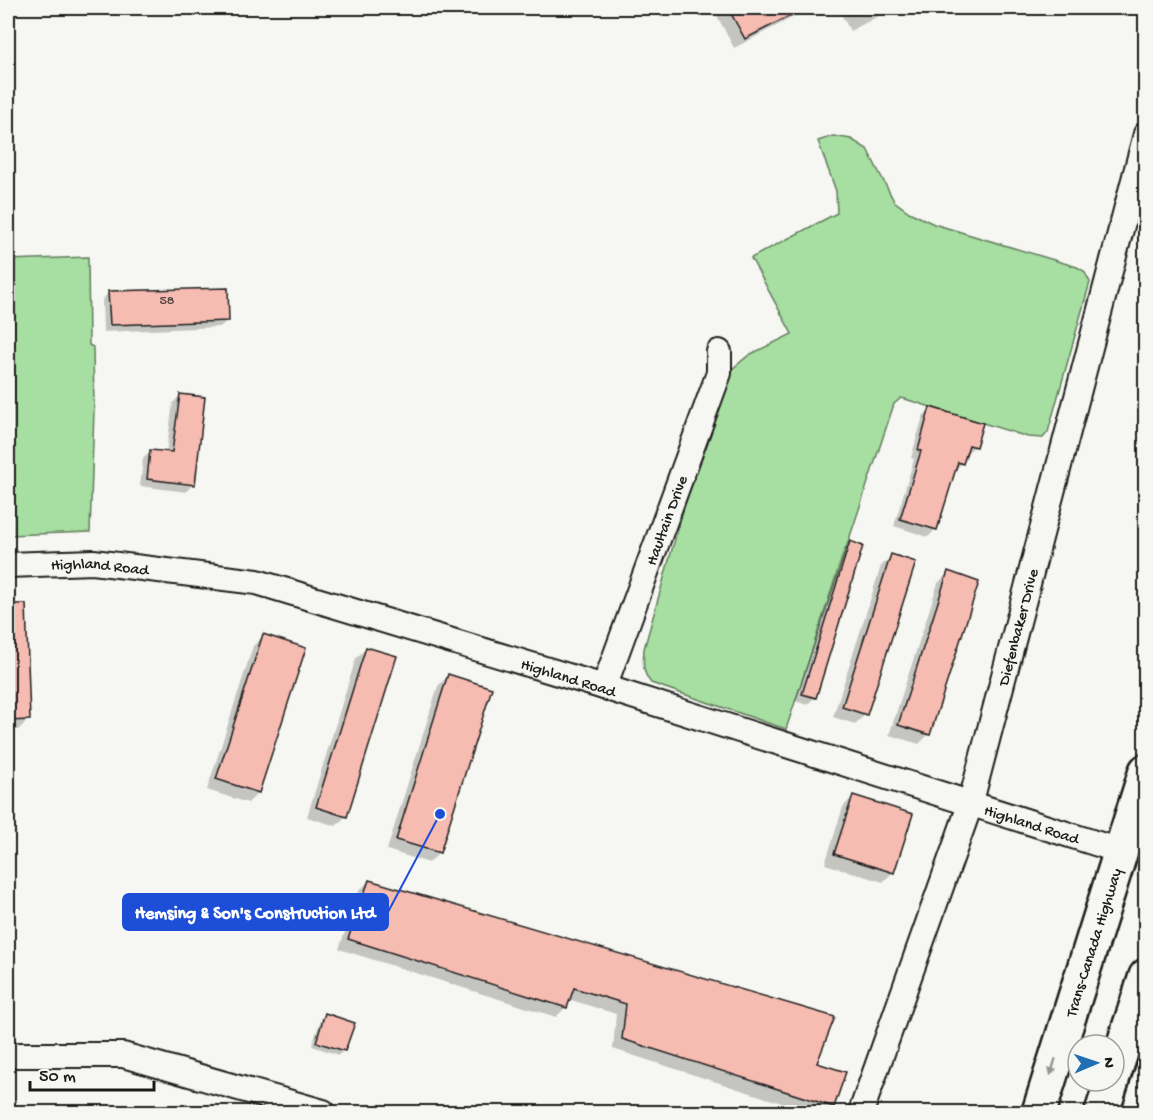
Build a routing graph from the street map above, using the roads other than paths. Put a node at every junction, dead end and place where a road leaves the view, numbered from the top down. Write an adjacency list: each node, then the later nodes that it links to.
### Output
1 (1146, 134): 6 (street, Diefenbaker Drive)
2 (719, 351): 4 (street, Haultain Drive)
3 (8, 565): 4 (street, Highland Road)
4 (604, 687): 6 (street, Highland Road)
5 (1146, 771): 7 (highway, Trans-Canada Highway)
6 (970, 805): 7 (street, Highland Road); 13 (street, Diefenbaker Drive)
7 (1120, 851): 14 (highway, Trans-Canada Highway, one-way to 14)
8 (1146, 976): 9 (highway)
9 (1126, 1037)
10 (8, 1055): 12 (street)
11 (1108, 1093): 15 (highway)
12 (307, 1110)
13 (861, 1113)
14 (1039, 1113)
15 (1102, 1113)

